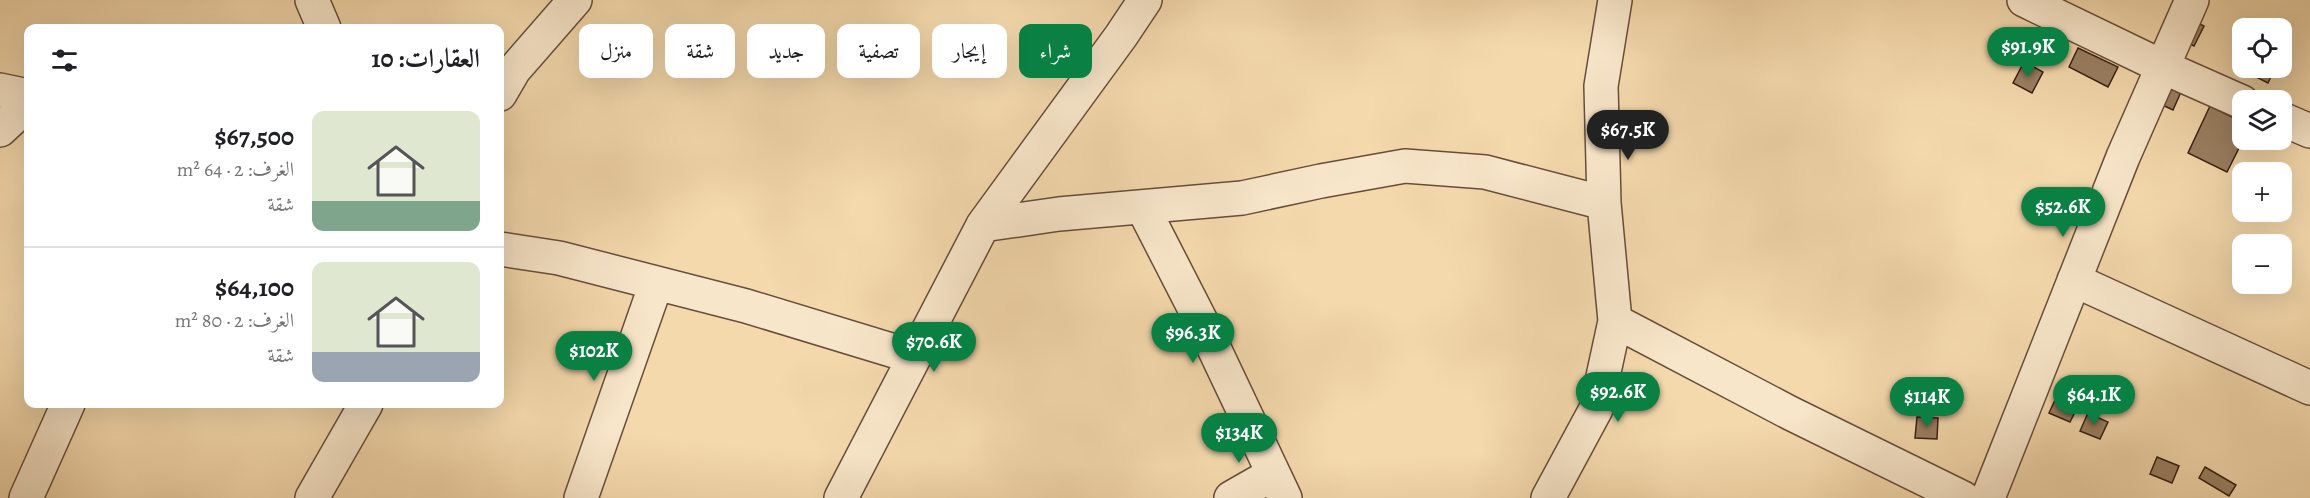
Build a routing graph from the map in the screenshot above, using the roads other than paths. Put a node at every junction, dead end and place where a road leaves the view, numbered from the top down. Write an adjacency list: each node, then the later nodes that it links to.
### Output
1 (575, 0): 7 (street)
2 (1144, 0): 17 (street)
3 (1616, 0): 15 (street)
4 (2024, 0): 6 (street)
5 (2192, 0): 6 (street)
6 (2163, 67): 10 (street); 19 (street)
7 (504, 78)
8 (0, 90): 9 (street)
9 (24, 95)
10 (2232, 98)
11 (24, 108): 13 (street)
12 (2292, 123): 14 (street)
13 (0, 130)
14 (2310, 131)
15 (1604, 203): 16 (street); 21 (street)
16 (1143, 208): 17 (street); 26 (street)
17 (983, 225): 22 (street)
18 (504, 250): 20 (street)
19 (2074, 280): 23 (street); 34 (street)
20 (656, 284): 22 (street); 29 (street)
21 (1615, 321): 32 (street); 33 (street)
22 (914, 357): 30 (street)
23 (2310, 388)
24 (66, 408): 27 (street)
25 (364, 408): 28 (street)
26 (1279, 486): 31 (street)
27 (26, 498)
28 (312, 498)
29 (580, 498)
30 (841, 498)
31 (1231, 498)
32 (1548, 498)
33 (1964, 498)
34 (1988, 498)

